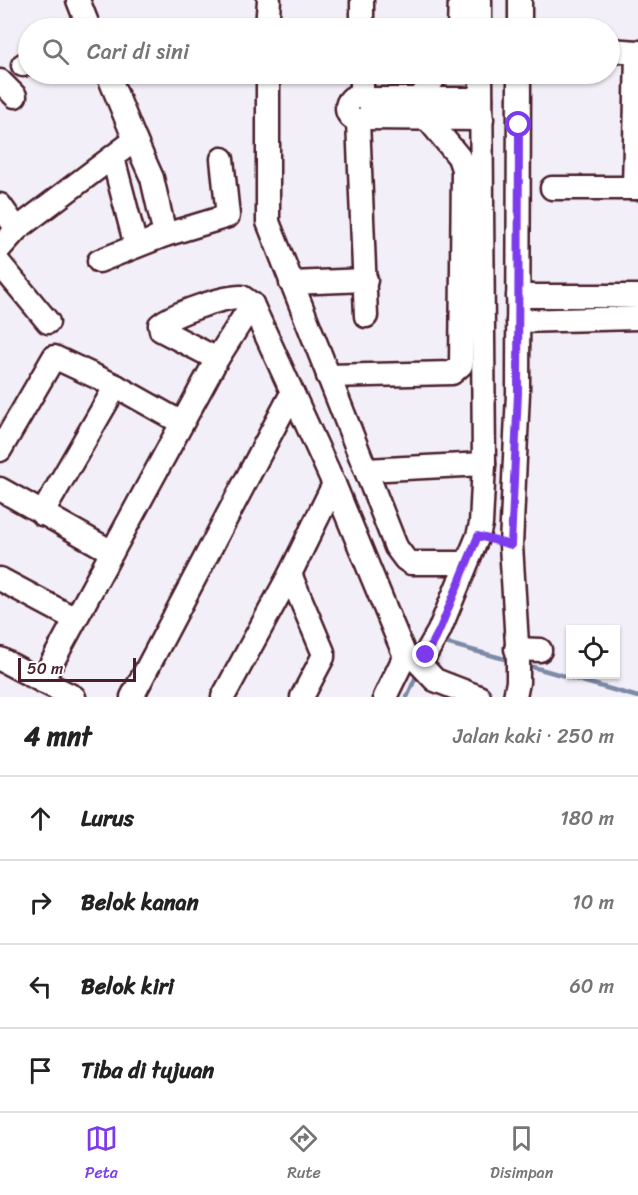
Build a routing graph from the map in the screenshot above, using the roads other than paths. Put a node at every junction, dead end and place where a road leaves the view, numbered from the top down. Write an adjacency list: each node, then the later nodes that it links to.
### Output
1 (78, 0): 7 (street)
2 (270, 0): 8 (street)
3 (362, 0): 9 (street)
4 (460, 0): 10 (street)
5 (480, 0): 11 (street)
6 (520, 0): 12 (street)
7 (86, 18)
8 (268, 18)
9 (362, 18)
10 (459, 18)
11 (480, 18)
12 (520, 18)
13 (620, 51): 14 (street)
14 (637, 52): 27 (street)
15 (112, 84): 23 (street)
16 (268, 84): 36 (street)
17 (433, 84): 21 (street)
18 (481, 84): 22 (street)
19 (519, 84): 37 (street)
20 (363, 101): 21 (street); 35 (street)
21 (423, 108): 22 (street); 45 (street)
22 (481, 109): 50 (street)
23 (135, 140): 24 (street); 30 (street)
24 (113, 158): 29 (street); 31 (street)
25 (222, 159): 30 (street)
26 (552, 188): 27 (street)
27 (636, 188)
28 (0, 206): 29 (street)
29 (17, 230): 32 (street)
30 (165, 235): 31 (street)
31 (136, 246): 33 (street)
32 (0, 248)
33 (99, 261)
34 (0, 264): 43 (street)
35 (366, 280): 36 (street); 40 (street)
36 (291, 283): 45 (street)
37 (518, 296): 38 (street); 42 (street)
38 (638, 296)
39 (252, 304): 44 (street); 44 (street); 47 (street)
40 (366, 316)
41 (638, 318): 42 (street)
42 (518, 321): 56 (street)
43 (48, 322)
44 (217, 358): 48 (street)
45 (328, 376): 51 (street)
46 (116, 386): 48 (street); 49 (street); 54 (street)
47 (291, 393): 52 (street); 68 (street)
48 (182, 423): 57 (street)
49 (0, 450)
50 (484, 464): 51 (street); 55 (street)
51 (366, 470): 58 (street)
52 (334, 484): 59 (street); 64 (street)
53 (0, 489): 54 (street)
54 (42, 514): 57 (street)
55 (478, 536): 56 (street); 58 (street)
56 (511, 545): 66 (street)
57 (112, 552): 61 (street)
58 (466, 563): 64 (street)
59 (290, 574): 69 (street); 70 (street)
60 (0, 579): 61 (street)
61 (75, 619): 65 (street)
62 (540, 650): 66 (street)
63 (3, 668): 65 (street)
64 (423, 670): 71 (street); 72 (street)
65 (42, 681): 67 (street)
66 (517, 681)
67 (74, 697)
68 (132, 697)
69 (223, 697)
70 (302, 697)
71 (385, 697)
72 (479, 697)

